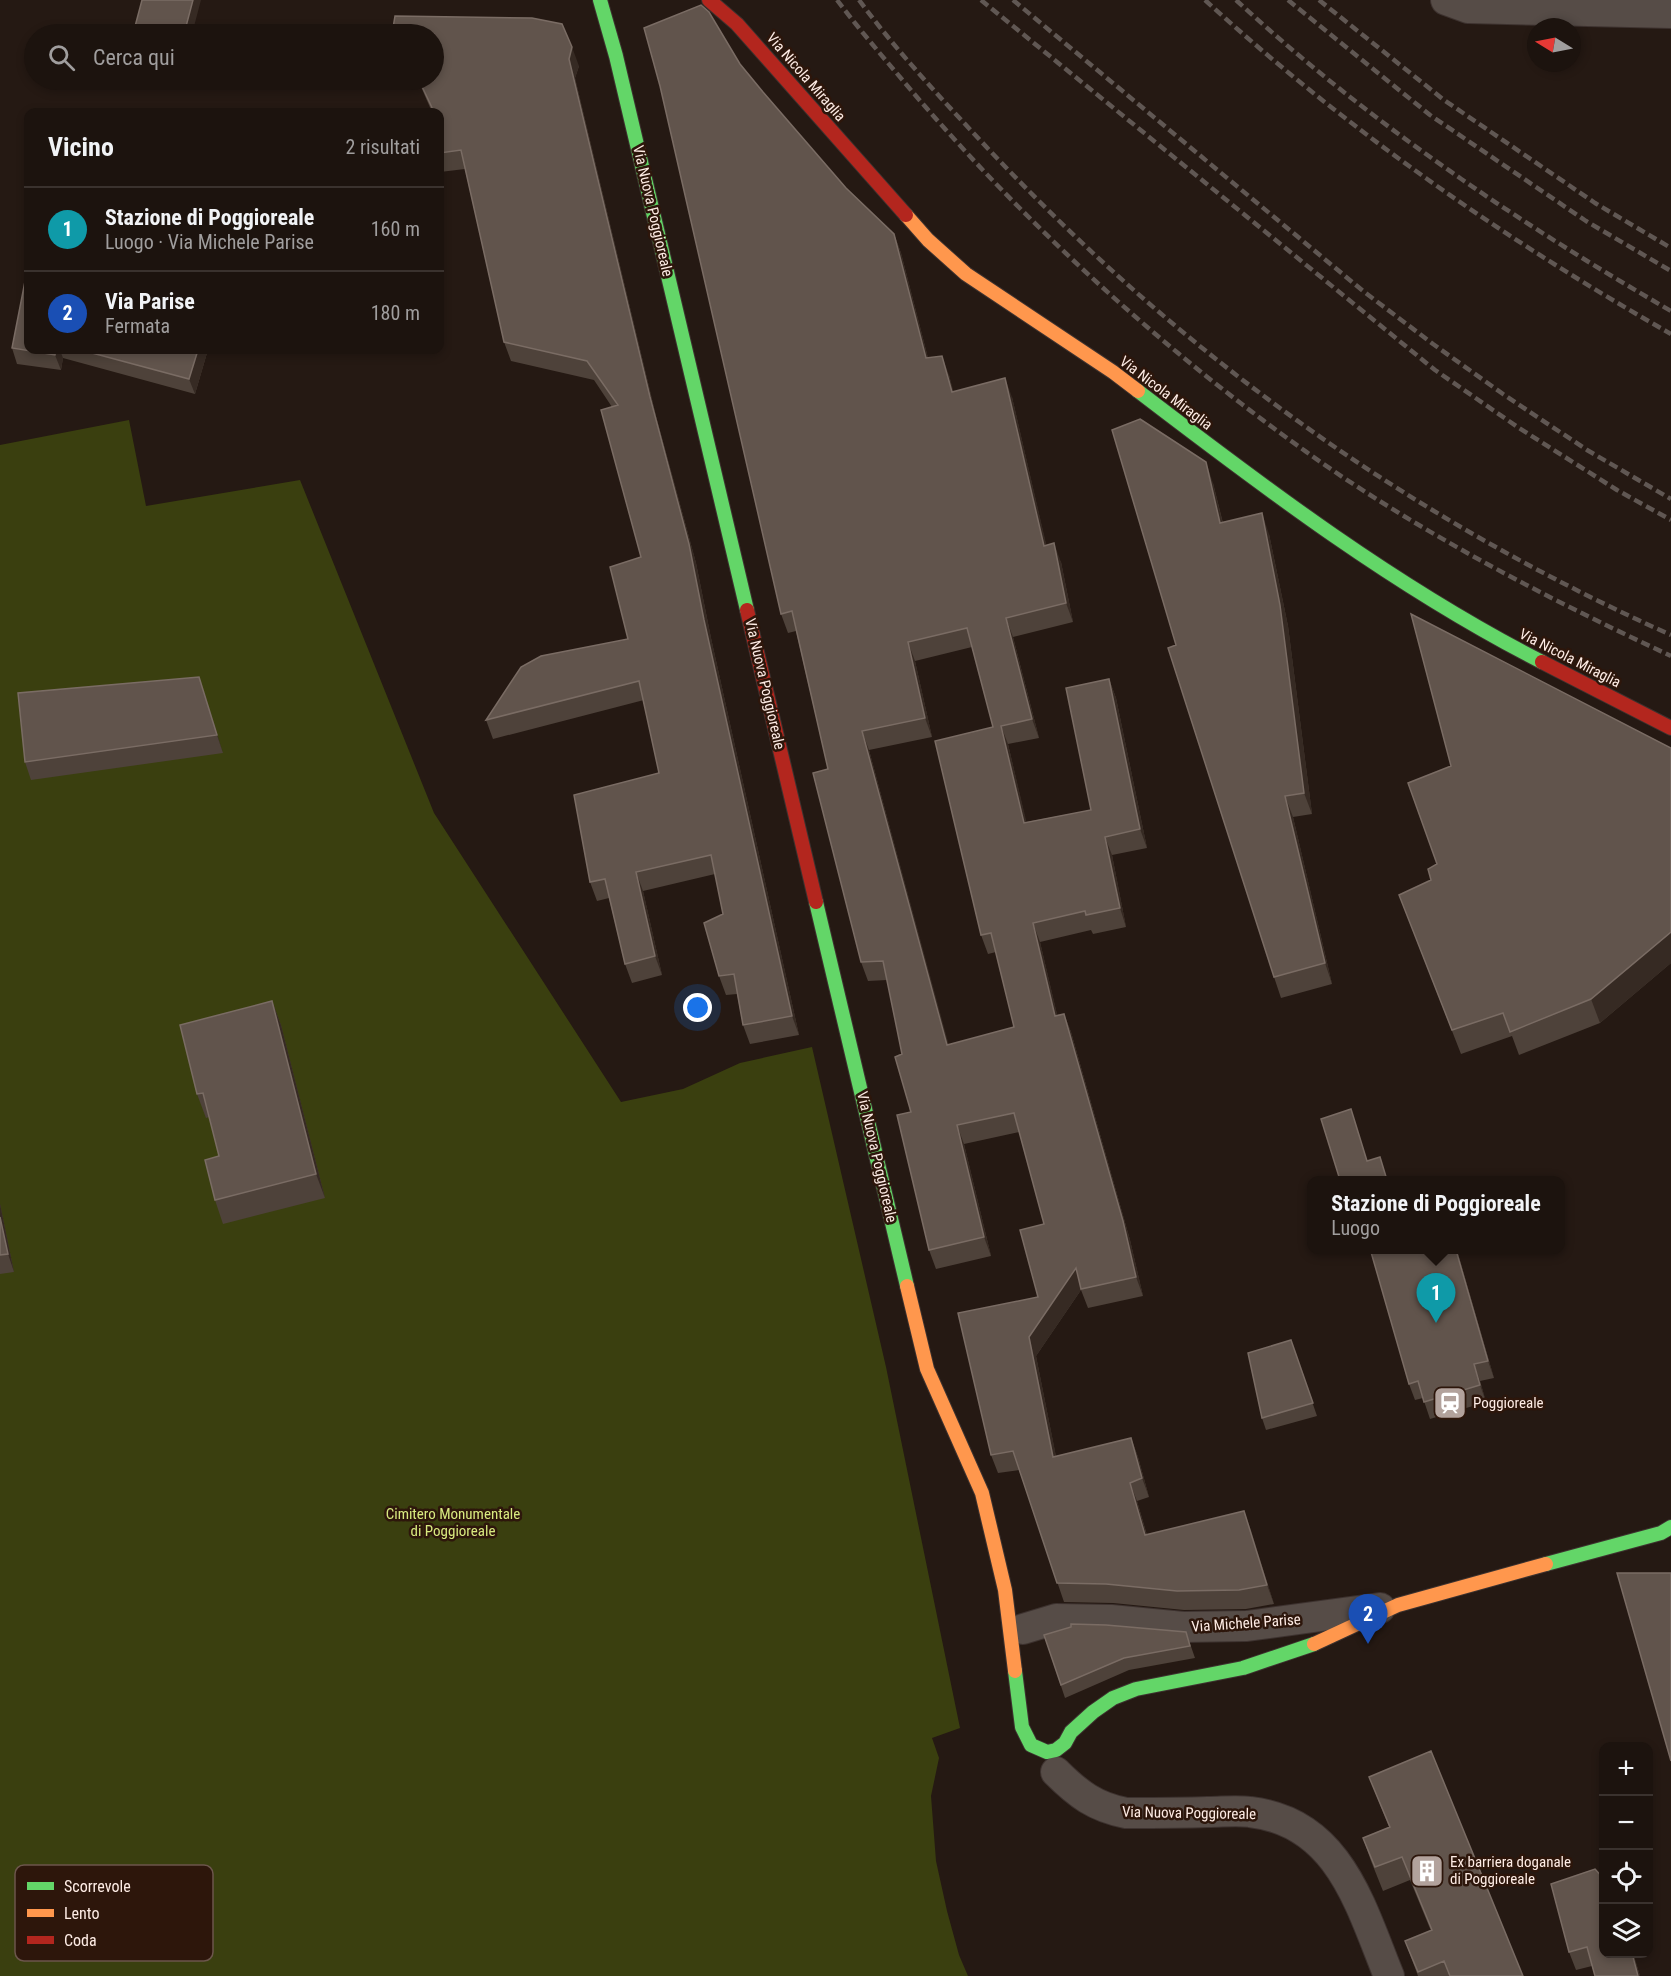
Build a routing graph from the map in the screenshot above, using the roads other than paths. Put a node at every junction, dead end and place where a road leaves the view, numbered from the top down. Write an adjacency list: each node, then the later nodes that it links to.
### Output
1 (600, 0): 9 (main road, Via Nuova Poggioreale)
2 (709, 0): 5 (main road, Via Nicola Miraglia)
3 (1446, 0): 4 (street)
4 (1671, 13)
5 (1671, 728)
6 (1671, 1527): 7 (main road, Via Michele Parise)
7 (1398, 1605): 8 (street, Via Michele Parise); 9 (main road, Via Michele Parise)
8 (1023, 1629)
9 (1071, 1732)
10 (1056, 1772): 11 (street, Via Nuova Poggioreale)
11 (1389, 1976)

